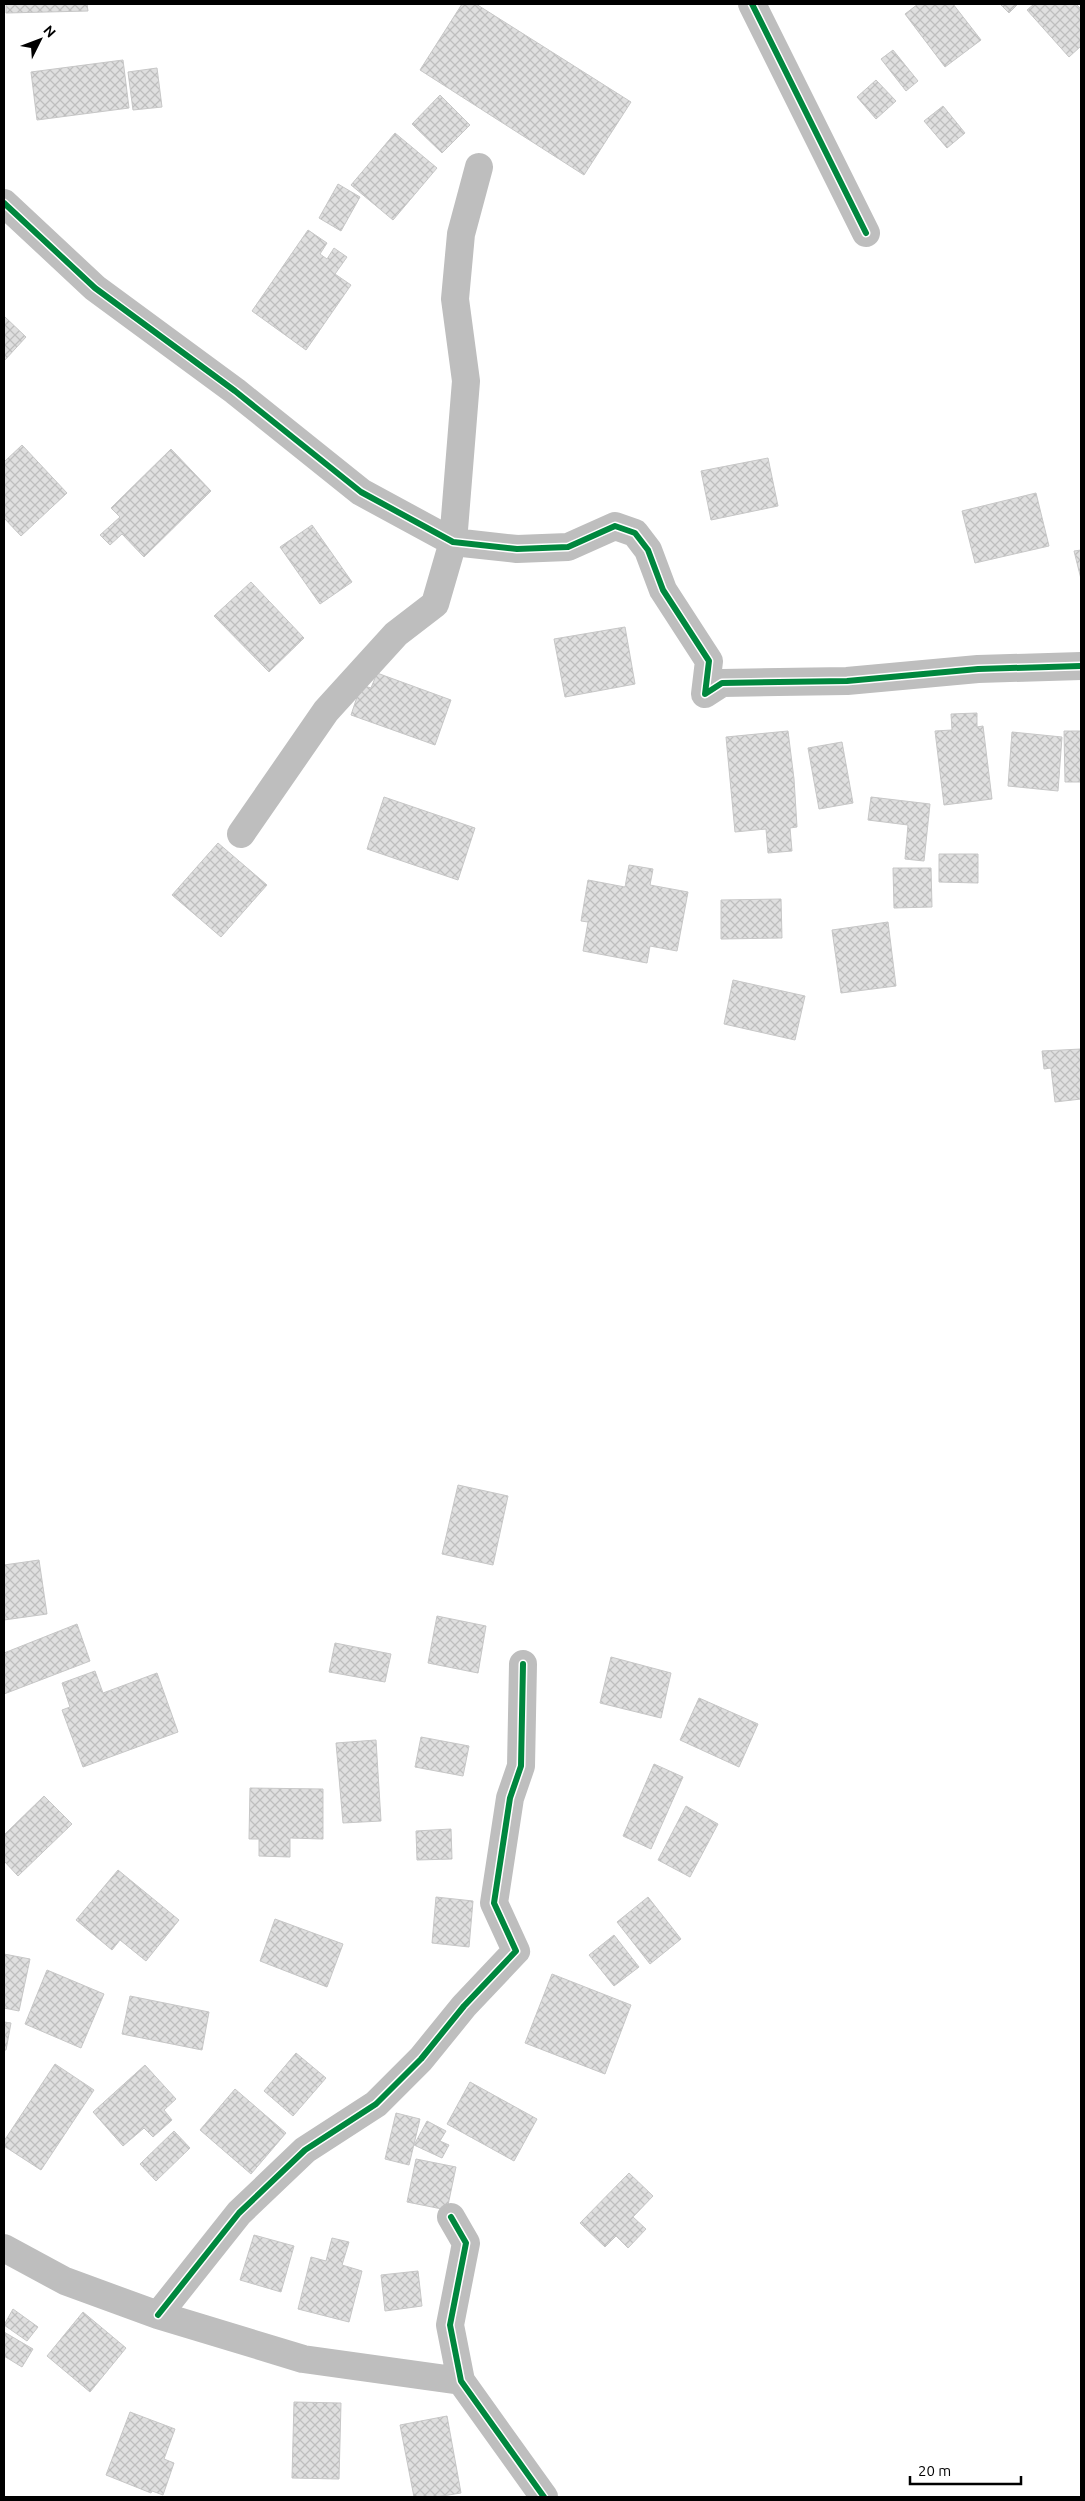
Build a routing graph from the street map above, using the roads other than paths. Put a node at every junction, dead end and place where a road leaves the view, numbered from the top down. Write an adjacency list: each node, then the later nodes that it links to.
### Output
1 (752, 4): 4 (street)
2 (479, 167): 5 (street)
3 (4, 203): 5 (street)
4 (866, 233)
5 (453, 542): 6 (street); 7 (street)
6 (1081, 666)
7 (241, 834)
8 (524, 1664): 11 (street)
9 (451, 2217): 12 (street)
10 (4, 2248): 11 (street)
11 (158, 2315): 12 (street)
12 (461, 2381): 13 (street)
13 (544, 2497)

